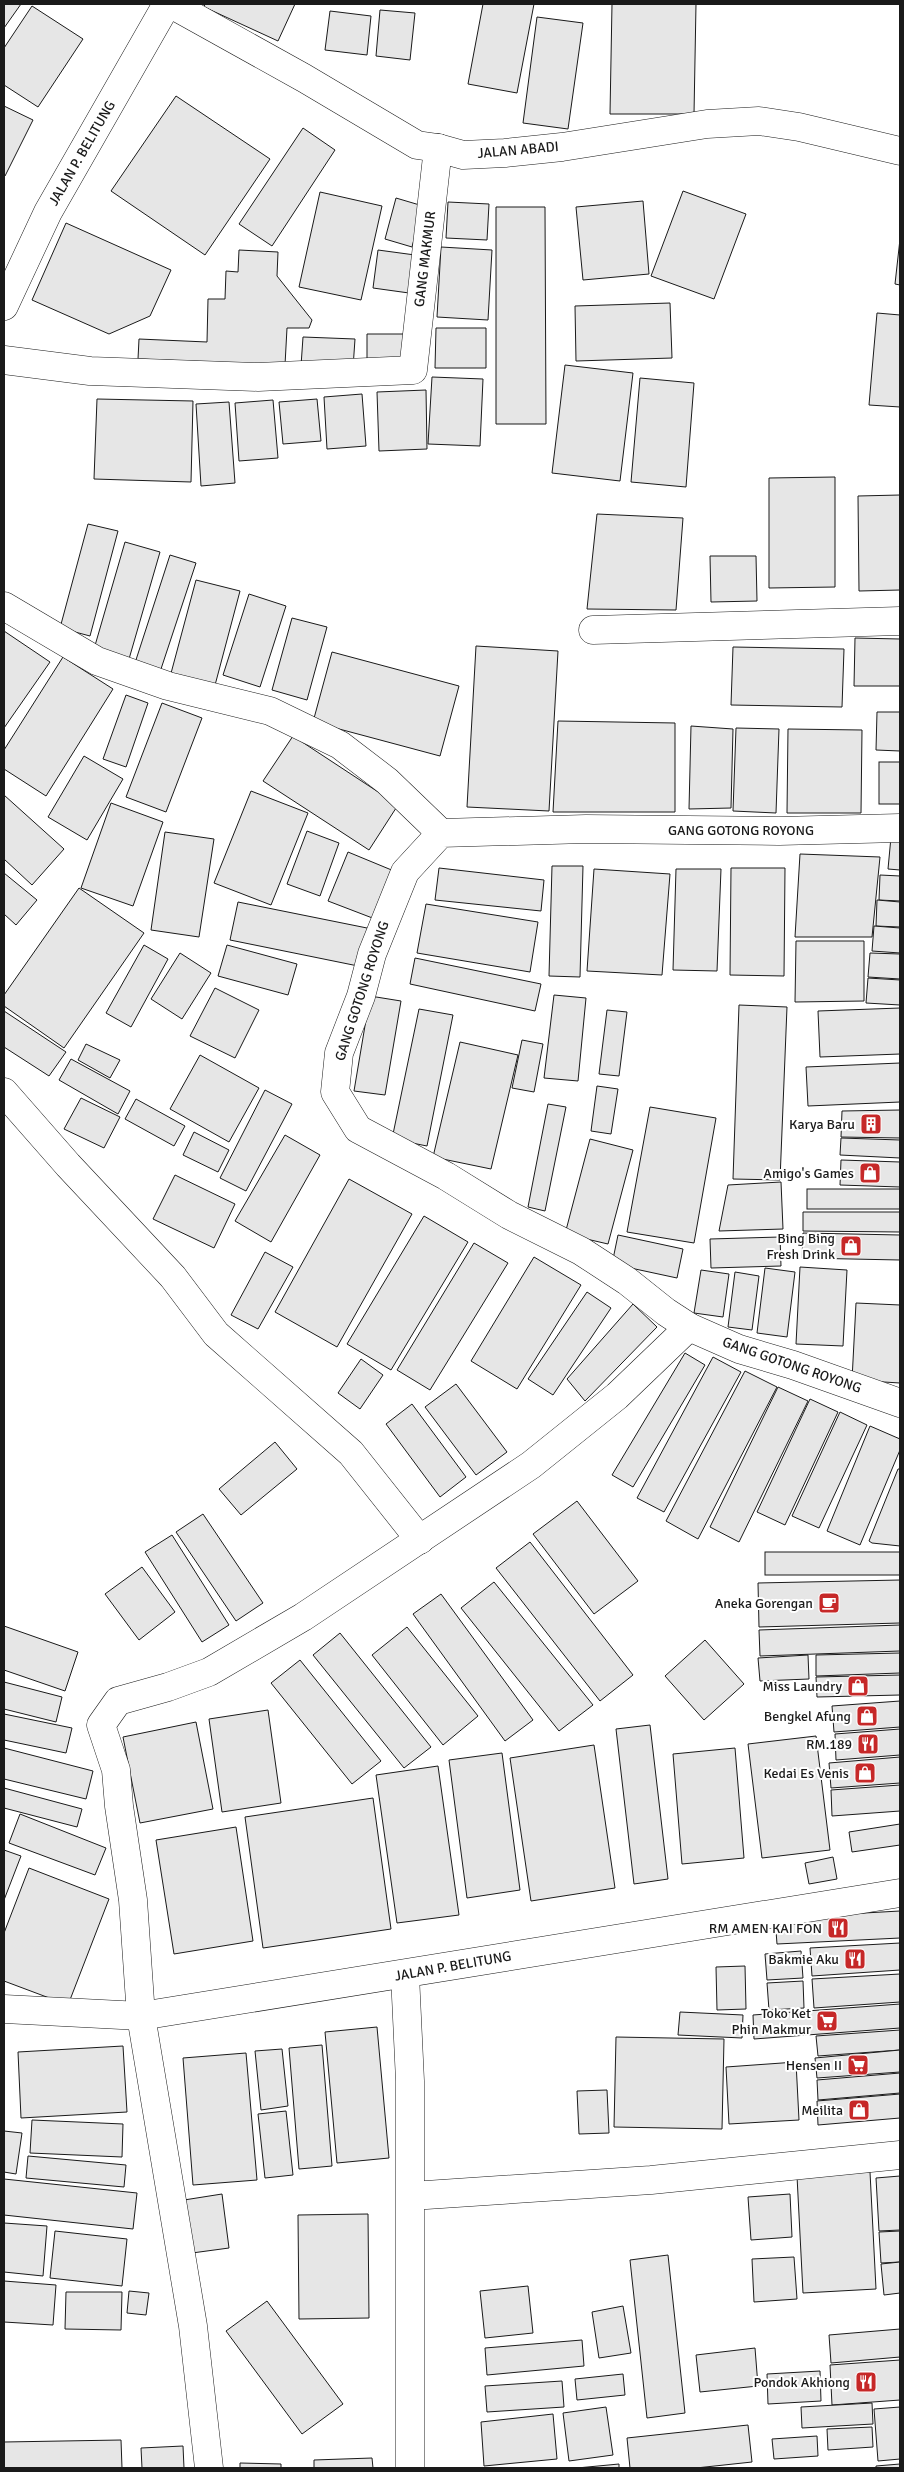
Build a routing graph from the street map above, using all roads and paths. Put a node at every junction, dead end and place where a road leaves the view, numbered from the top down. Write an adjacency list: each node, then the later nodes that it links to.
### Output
1 (167, 4): 5 (street, JALAN P. BELITUNG)
2 (171, 4): 3 (street, JALAN ABADI)
3 (438, 148): 4 (street, JALAN ABADI); 6 (street, GANG MAKMUR)
4 (900, 151)
5 (4, 306)
6 (4, 360)
7 (4, 606): 11 (street)
8 (900, 622): 9 (street)
9 (593, 630)
10 (900, 828): 11 (street, GANG GOTONG ROYONG)
11 (441, 833): 13 (street, GANG GOTONG ROYONG)
12 (4, 1092): 15 (street)
13 (689, 1327): 14 (street, GANG GOTONG ROYONG); 15 (street)
14 (900, 1403)
15 (420, 1540): 19 (street)
16 (900, 1893): 17 (street, JALAN P. BELITUNG)
17 (404, 1975): 19 (street, JALAN P. BELITUNG); 21 (street)
18 (4, 2009): 19 (street, JALAN P. BELITUNG)
19 (142, 2016): 22 (street)
20 (900, 2155): 21 (street)
21 (411, 2196): 23 (street)
22 (209, 2468)
23 (410, 2468)

